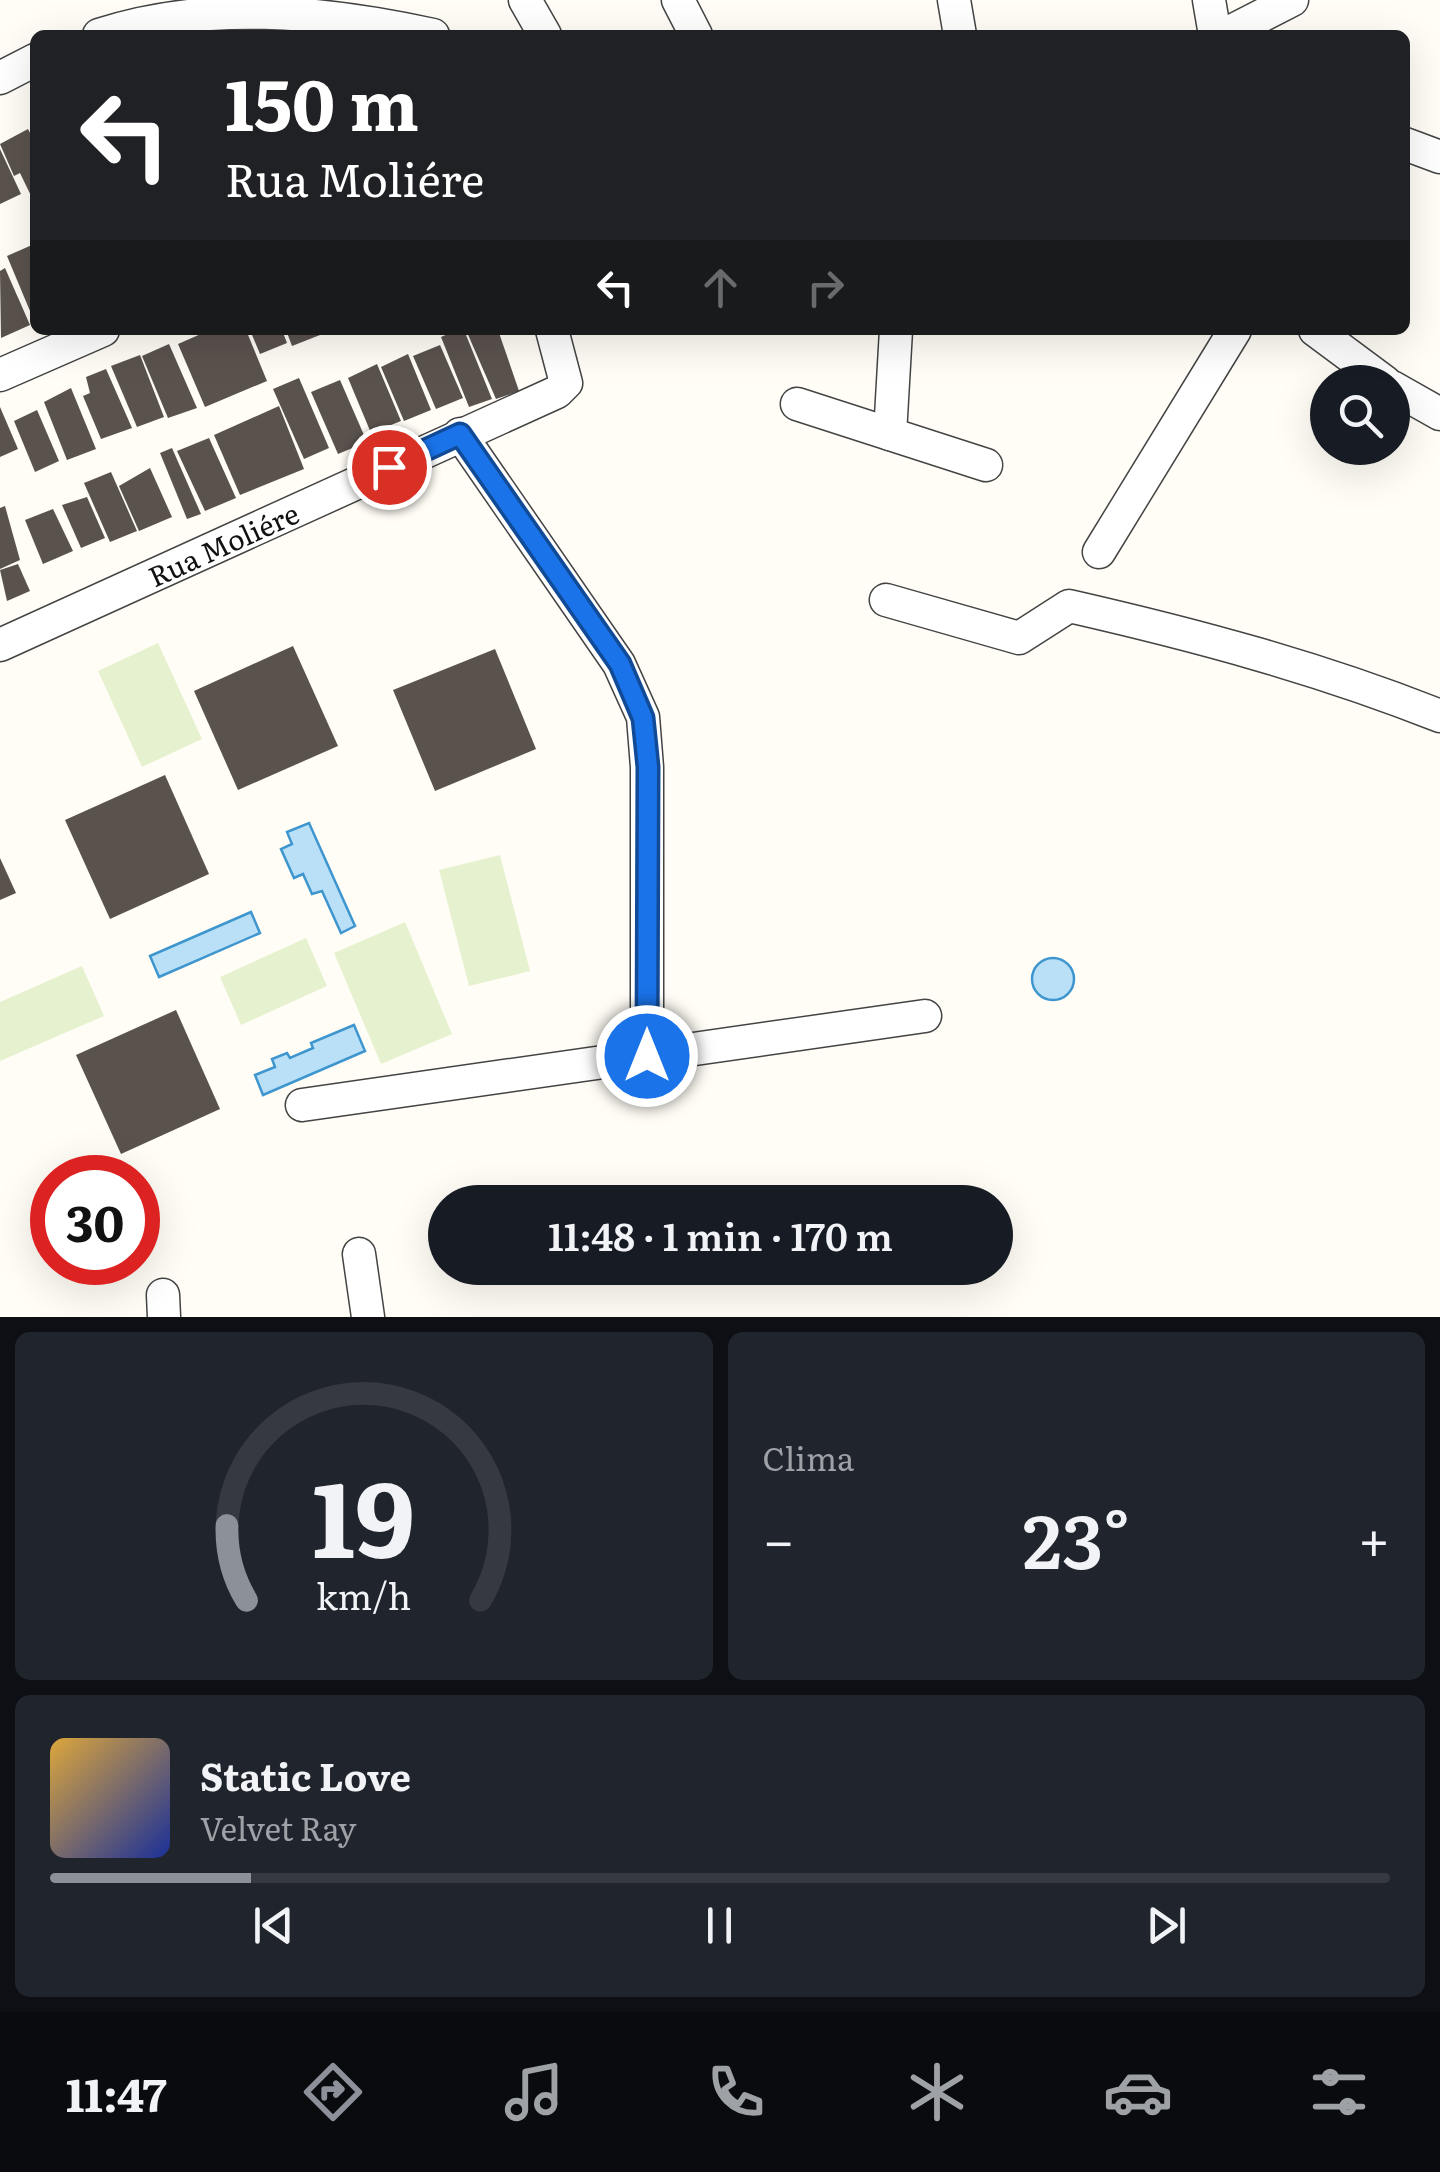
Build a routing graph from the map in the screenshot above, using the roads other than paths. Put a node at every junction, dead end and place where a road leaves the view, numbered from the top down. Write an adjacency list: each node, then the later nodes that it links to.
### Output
1 (525, 0): 8 (street)
2 (678, 0): 9 (street)
3 (954, 0): 10 (street)
4 (1209, 0): 11 (street)
5 (1292, 0): 12 (street)
6 (111, 30): 7 (street)
7 (409, 30)
8 (542, 30)
9 (693, 30)
10 (959, 30)
11 (1213, 30)
12 (1234, 30)
13 (30, 63): 14 (street)
14 (0, 78)
15 (1410, 146): 16 (street)
16 (1440, 158)
17 (92, 335): 23 (street)
18 (553, 335): 27 (street, Rua Moliére)
19 (896, 335): 28 (street)
20 (1231, 335): 30 (street)
21 (1322, 335): 22 (street)
22 (1361, 365)
23 (0, 375)
24 (1410, 397): 26 (street)
25 (797, 404): 28 (street)
26 (1440, 414)
27 (460, 434): 32 (street, Rua Moliére); 35 (street)
28 (890, 434): 29 (street)
29 (986, 465)
30 (1098, 552)
31 (886, 600): 33 (street)
32 (0, 645)
33 (1440, 716)
34 (925, 1016): 35 (street)
35 (647, 1056): 36 (street)
36 (302, 1105)
37 (359, 1254): 38 (street)
38 (368, 1317)

